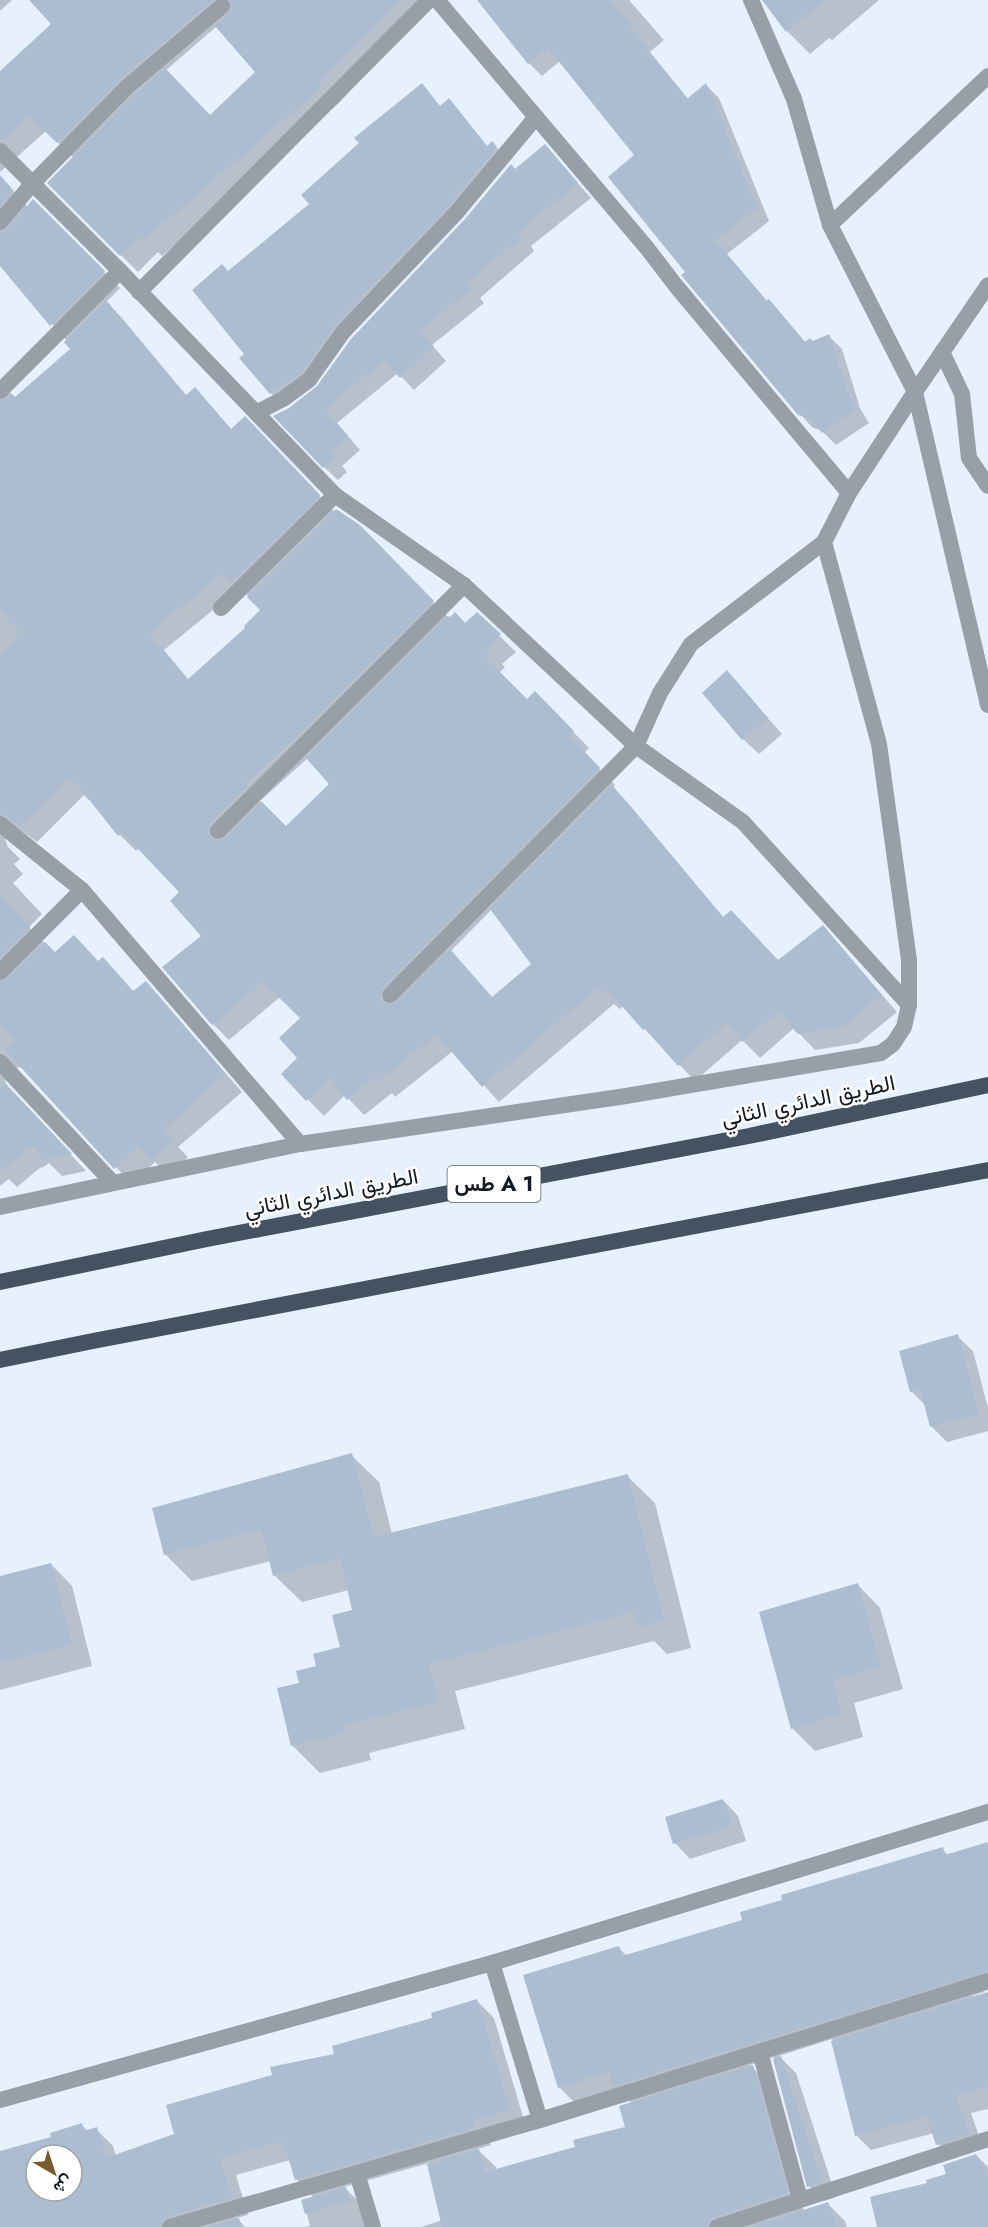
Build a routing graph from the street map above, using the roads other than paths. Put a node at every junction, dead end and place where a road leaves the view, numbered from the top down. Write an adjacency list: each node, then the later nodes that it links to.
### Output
1 (429, 0): 13 (street)
2 (437, 0): 6 (street)
3 (751, 0): 10 (street)
4 (222, 6): 8 (street)
5 (988, 77): 10 (street)
6 (536, 117): 17 (street); 19 (street)
7 (0, 151): 8 (street)
8 (32, 184): 9 (street); 11 (street)
9 (0, 222)
10 (830, 225): 16 (street)
11 (120, 271): 13 (street); 15 (street)
12 (988, 285): 14 (street)
13 (140, 292): 17 (street)
14 (942, 352): 16 (street); 18 (street)
15 (0, 391)
16 (915, 392): 19 (street); 24 (street)
17 (256, 413): 20 (street)
18 (988, 486)
19 (849, 493): 21 (street)
20 (335, 495): 22 (street); 23 (street)
21 (824, 542): 25 (street); 31 (street)
22 (464, 585): 25 (street); 27 (street)
23 (221, 608)
24 (988, 705)
25 (636, 746): 30 (street); 31 (street)
26 (0, 824): 28 (street)
27 (218, 831)
28 (82, 890): 29 (street); 34 (street)
29 (0, 972)
30 (390, 995)
31 (909, 1005): 34 (street)
32 (0, 1062): 36 (street)
33 (988, 1085): 38 (highway, الطريق الدائري الثاني / طس A 1)
34 (300, 1144): 36 (street)
35 (988, 1170): 39 (highway)
36 (113, 1183): 37 (street)
37 (0, 1207)
38 (0, 1282)
39 (0, 1360)
40 (988, 1812): 41 (street)
41 (492, 1963): 44 (street); 45 (street)
42 (988, 1980): 43 (street)
43 (760, 2052): 45 (street); 48 (street)
44 (0, 2100)
45 (540, 2120): 47 (street)
46 (988, 2139): 48 (street)
47 (357, 2173): 49 (street); 50 (street)
48 (800, 2199): 51 (street)
49 (170, 2227)
50 (373, 2227)
51 (717, 2227)

